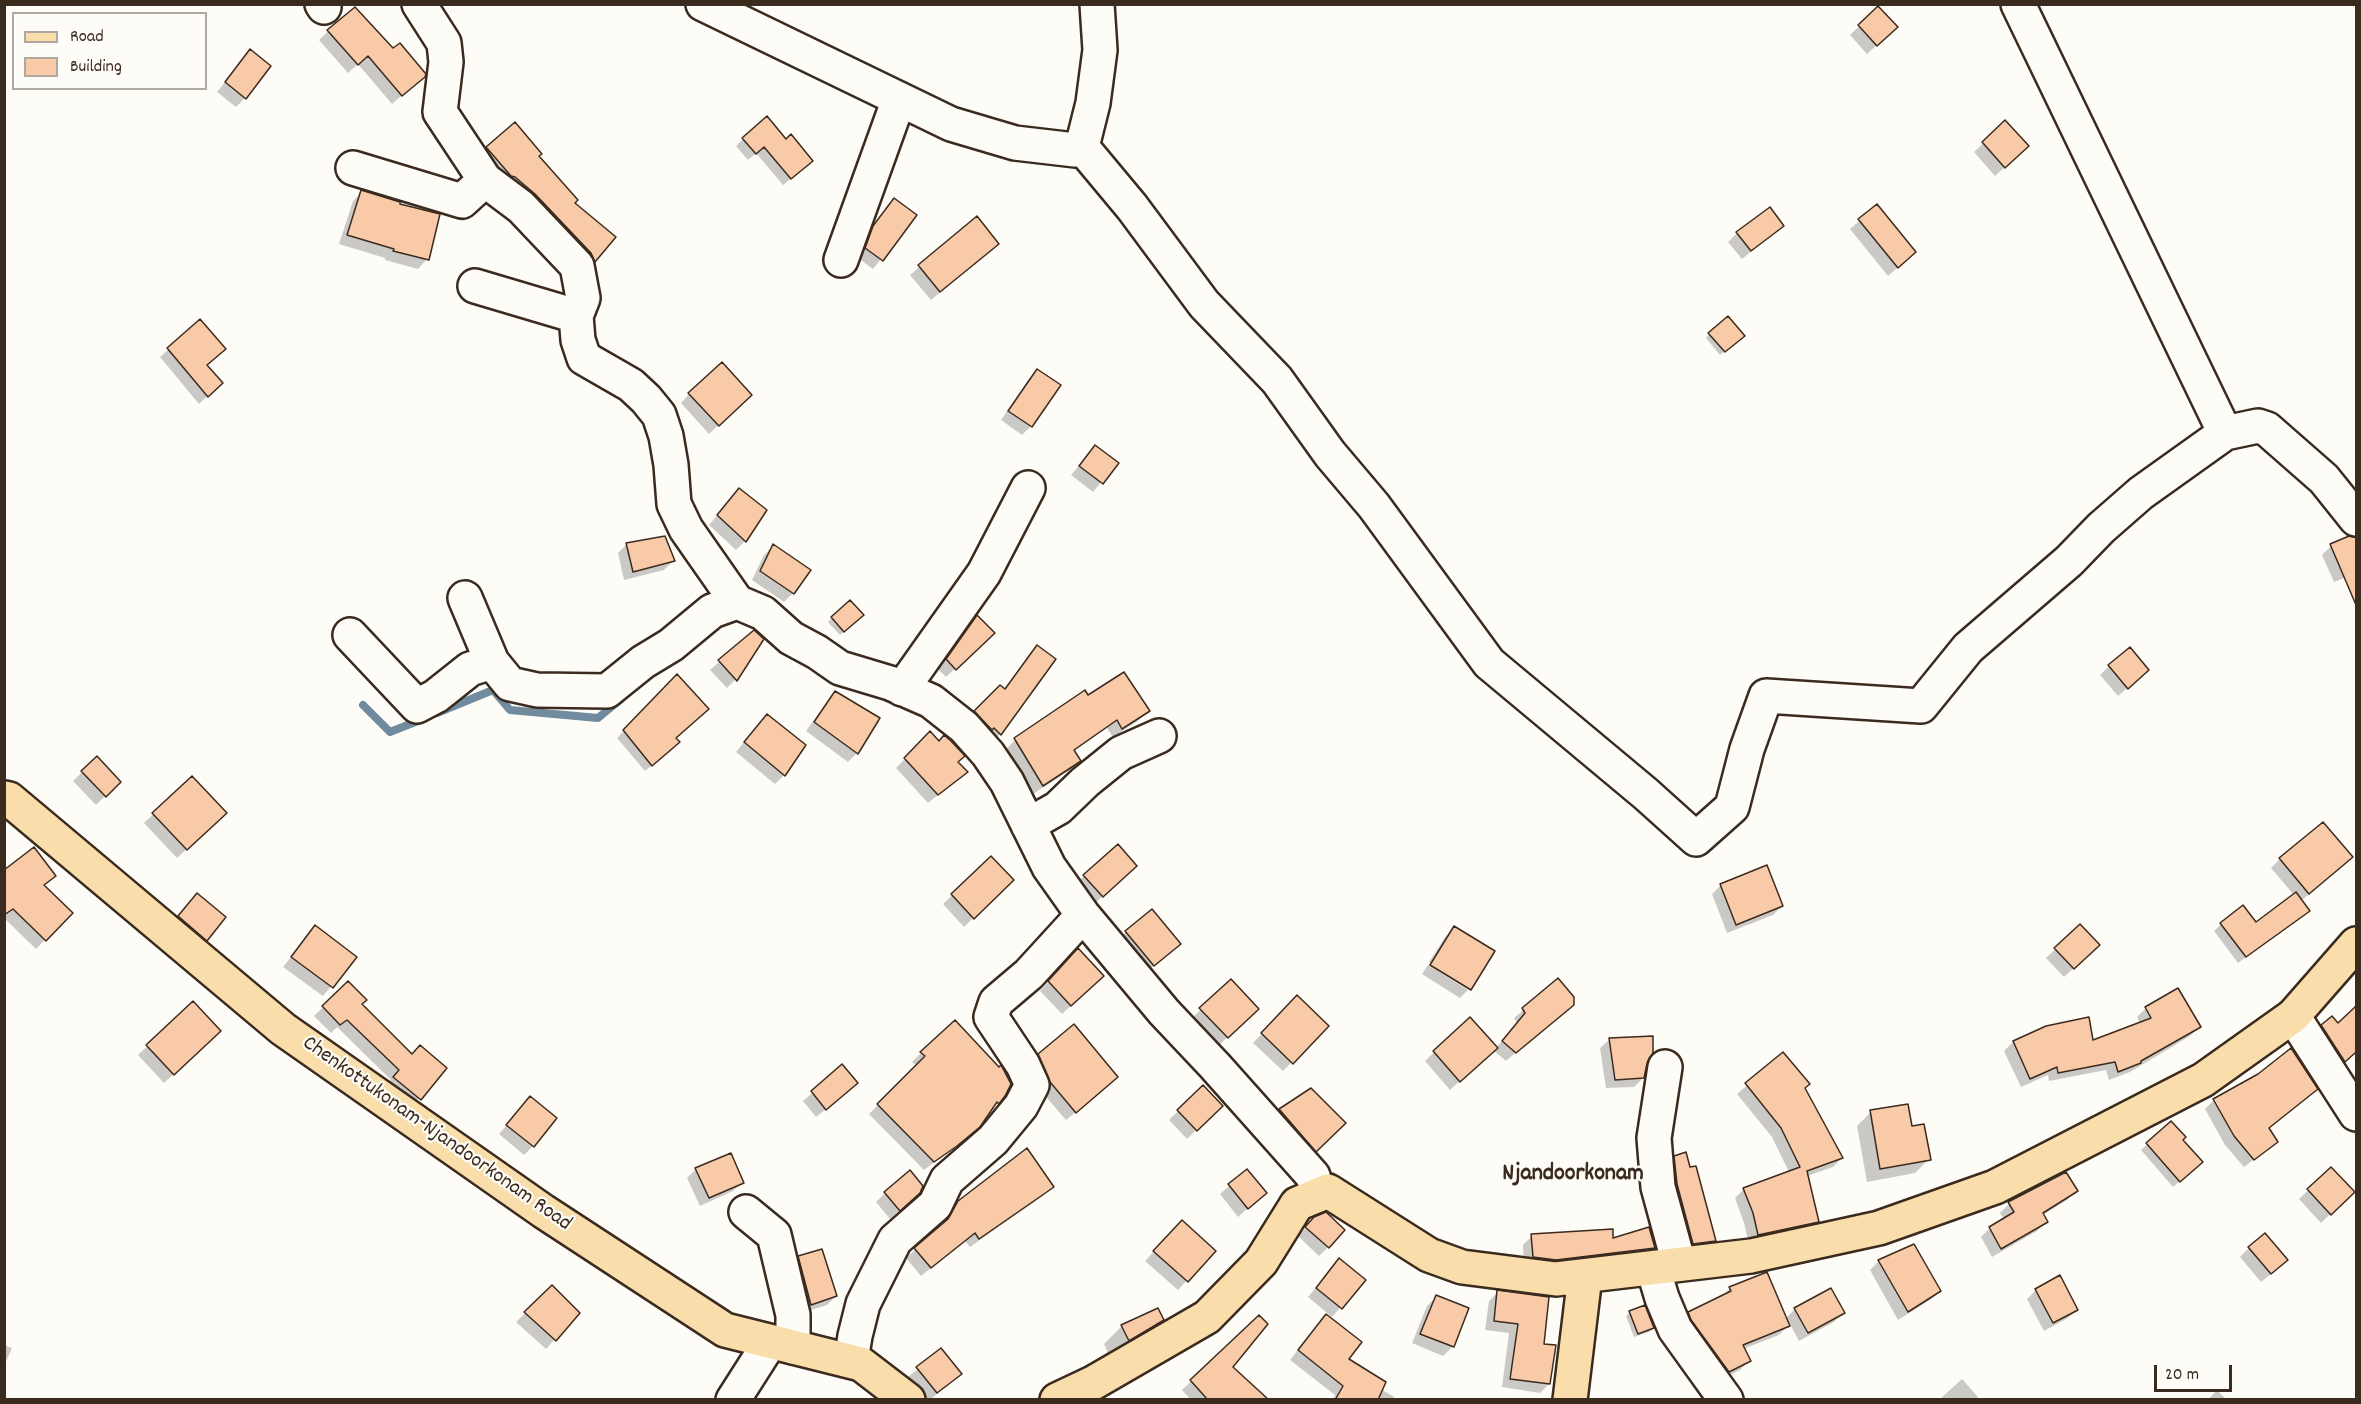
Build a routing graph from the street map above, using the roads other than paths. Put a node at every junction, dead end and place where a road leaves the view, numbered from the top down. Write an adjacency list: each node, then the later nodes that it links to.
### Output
1 (419, 4): 8 (street)
2 (703, 4): 5 (street)
3 (1097, 4): 6 (street)
4 (2018, 4): 12 (street)
5 (899, 99): 6 (street); 9 (street)
6 (1082, 147): 12 (street)
7 (353, 168): 8 (street)
8 (485, 180): 11 (street)
9 (842, 260)
10 (475, 286): 11 (street)
11 (576, 316): 16 (street)
12 (2225, 433): 14 (street)
13 (1028, 488): 19 (street)
14 (2356, 519)
15 (465, 598): 18 (street)
16 (737, 602): 18 (street); 19 (street)
17 (350, 635): 18 (street)
18 (492, 662)
19 (902, 688): 22 (street)
20 (1159, 735): 22 (street)
21 (4, 798): 32 (main road, Chenkottukonam-Njandoorkonam Road)
22 (1028, 825): 23 (street)
23 (1083, 915): 28 (street); 33 (street)
24 (2356, 944): 25 (main road)
25 (2293, 1016): 27 (street); 30 (main road)
26 (1665, 1067): 30 (street)
27 (2356, 1114)
28 (1318, 1195): 31 (main road); 36 (main road)
29 (746, 1212): 32 (street)
30 (1666, 1266): 31 (main road); 38 (street)
31 (1585, 1276): 37 (main road)
32 (782, 1344): 33 (main road, Chenkottukonam-Njandoorkonam Road); 34 (street)
33 (851, 1361): 35 (main road, Chenkottukonam-Njandoorkonam Road)
34 (733, 1400)
35 (908, 1400)
36 (1057, 1400)
37 (1570, 1400)
38 (1726, 1400)

